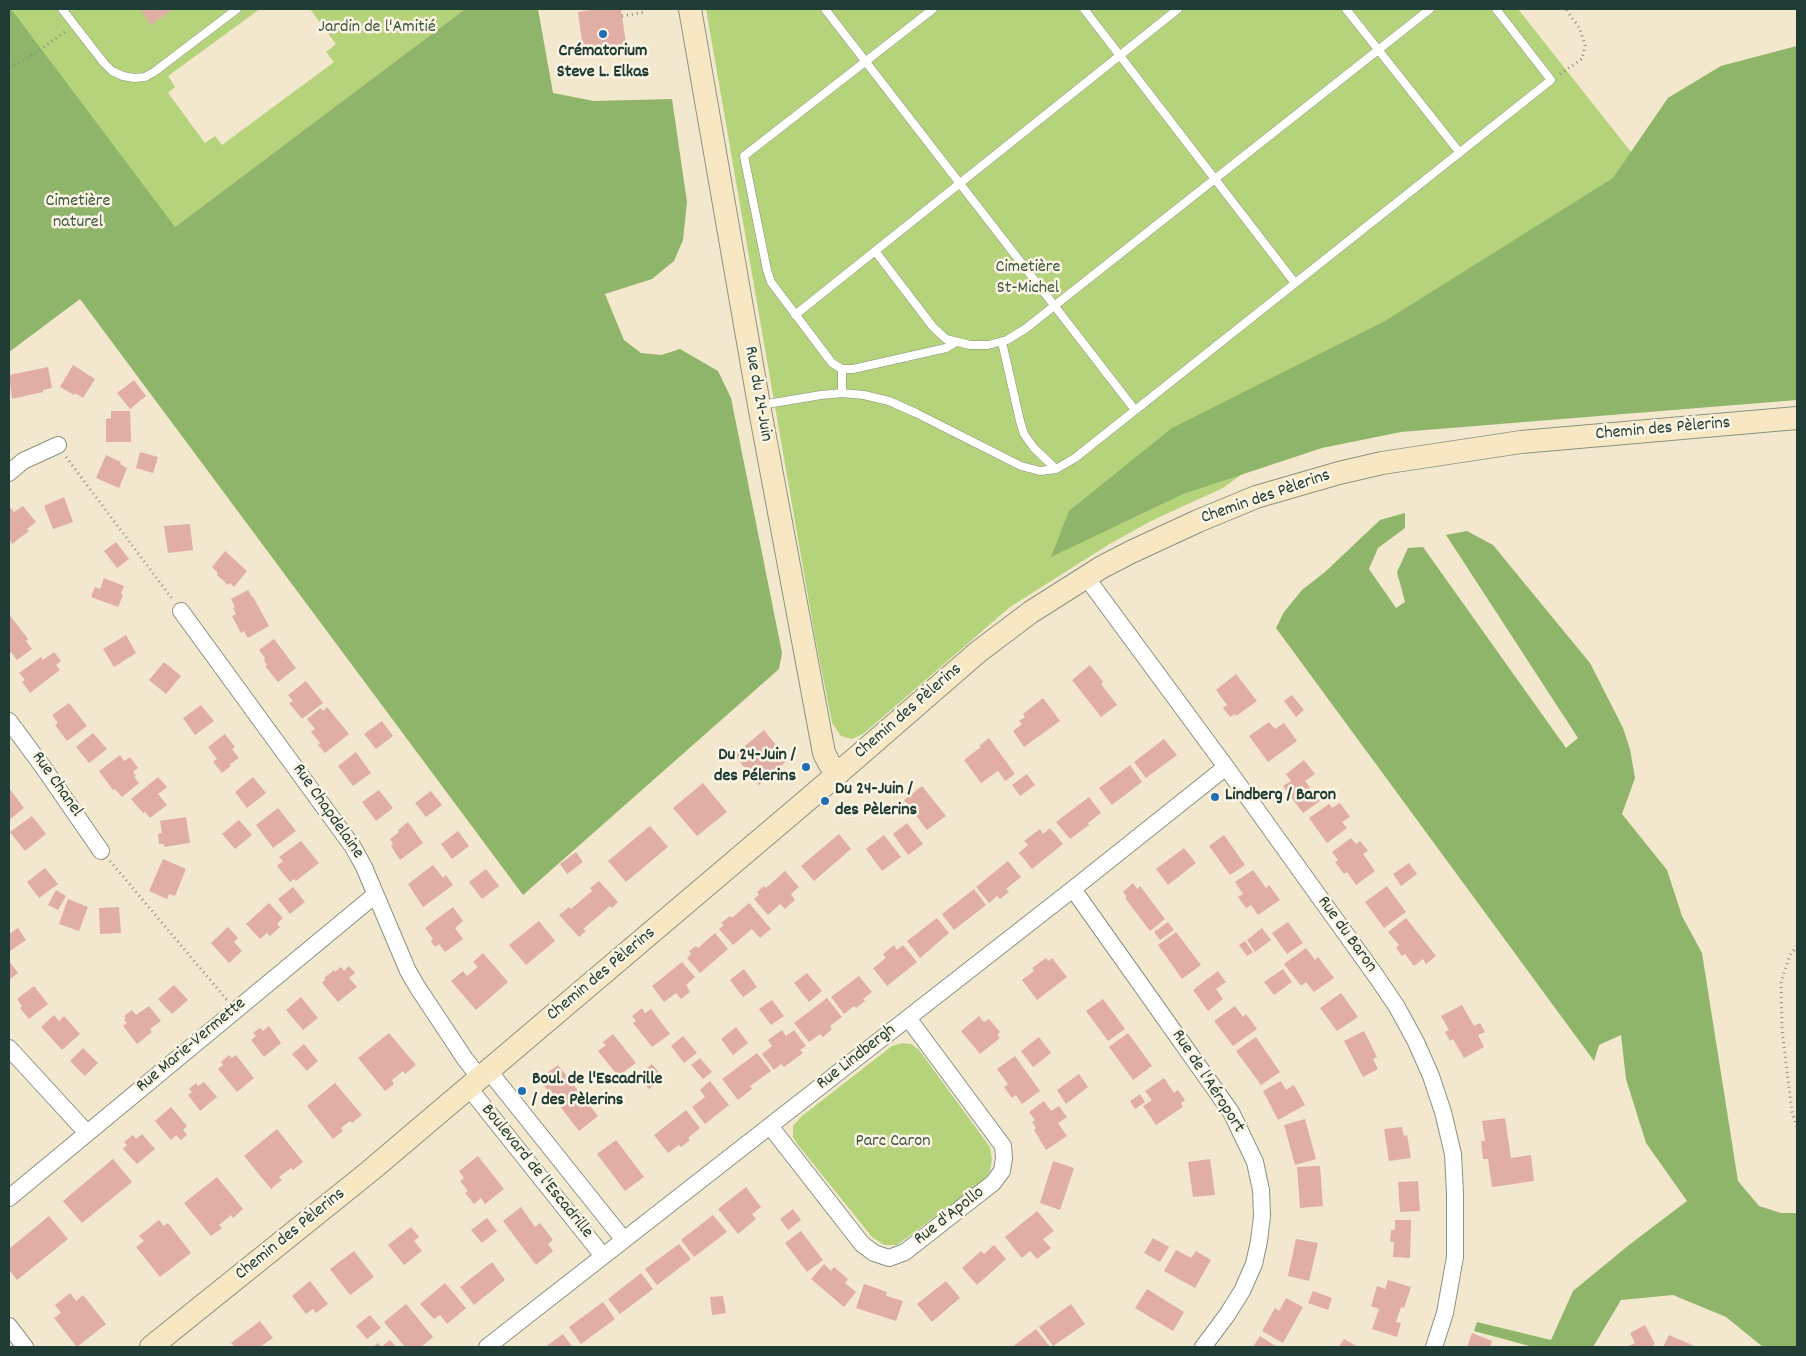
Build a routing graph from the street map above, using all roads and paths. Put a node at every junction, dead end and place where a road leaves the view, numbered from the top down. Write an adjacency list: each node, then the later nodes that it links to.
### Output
1 (62, 9): 14 (lane)
2 (237, 9): 14 (lane)
3 (690, 9): 31 (street, Rue du 24-Juin)
4 (825, 9): 17 (lane)
5 (933, 9): 17 (lane)
6 (1084, 9): 16 (lane)
7 (1178, 9): 16 (lane)
8 (1346, 9): 15 (lane)
9 (1430, 9): 15 (lane)
10 (1496, 9): 19 (lane)
11 (1566, 9): 19 (path)
12 (646, 12): 13 (path)
13 (622, 16)
14 (74, 26): 18 (path)
15 (1378, 50): 20 (lane); 21 (lane)
16 (1120, 55): 21 (lane); 22 (lane)
17 (866, 61): 22 (lane); 26 (lane)
18 (9, 68)
19 (1551, 80): 20 (lane)
20 (1460, 153): 24 (lane)
21 (1215, 178): 24 (lane); 25 (lane)
22 (960, 183): 23 (lane); 25 (lane)
23 (875, 251): 26 (lane); 27 (lane)
24 (1296, 283): 32 (lane)
25 (1054, 305): 28 (lane); 32 (lane)
26 (795, 315): 29 (lane)
27 (956, 342): 28 (lane); 29 (lane)
28 (1002, 342): 35 (lane)
29 (842, 369): 30 (lane)
30 (842, 393): 31 (lane); 35 (lane)
31 (759, 405): 41 (street, Rue du 24-Juin)
32 (1135, 410): 35 (lane)
33 (1797, 418): 37 (street, Chemin des Pèlerins)
34 (58, 445): 36 (street); 38 (path)
35 (1056, 469)
36 (9, 473)
37 (1086, 577): 40 (street, Rue du Baron); 41 (street, Chemin des Pèlerins)
38 (180, 611): 44 (street, Rue Chapdelaine)
39 (9, 721): 42 (street, Rue Chanel)
40 (1226, 767): 43 (street, Rue Lindbergh); 61 (street, Rue du Baron)
41 (838, 774): 49 (street, Chemin des Pèlerins)
42 (101, 851): 46 (path)
43 (1074, 889): 47 (street, Rue Lindbergh); 60 (street, Rue de l'Aéroport)
44 (375, 895): 46 (street, Rue Marie-Vermette); 49 (street, Rue Chapdelaine)
45 (1797, 946): 51 (path)
46 (235, 1010): 52 (street, Rue Marie-Vermette)
47 (908, 1018): 50 (street, Rue Lindbergh); 50 (street, Rue d'Apollo)
48 (9, 1048): 52 (street)
49 (479, 1079): 54 (street, Boulevard de l'Escadrille); 55 (street, Boulevard de l'Escadrille); 58 (street, Chemin des Pèlerins)
50 (770, 1126): 54 (street, Rue Lindbergh)
51 (1797, 1127)
52 (87, 1133): 53 (street, Rue Marie-Vermette)
53 (9, 1198)
54 (624, 1240): 55 (street, Rue Lindbergh)
55 (603, 1256): 59 (street, Rue Lindbergh)
56 (9, 1326): 57 (street)
57 (25, 1347)
58 (151, 1347)
59 (487, 1347)
60 (1203, 1347)
61 (1434, 1347)

